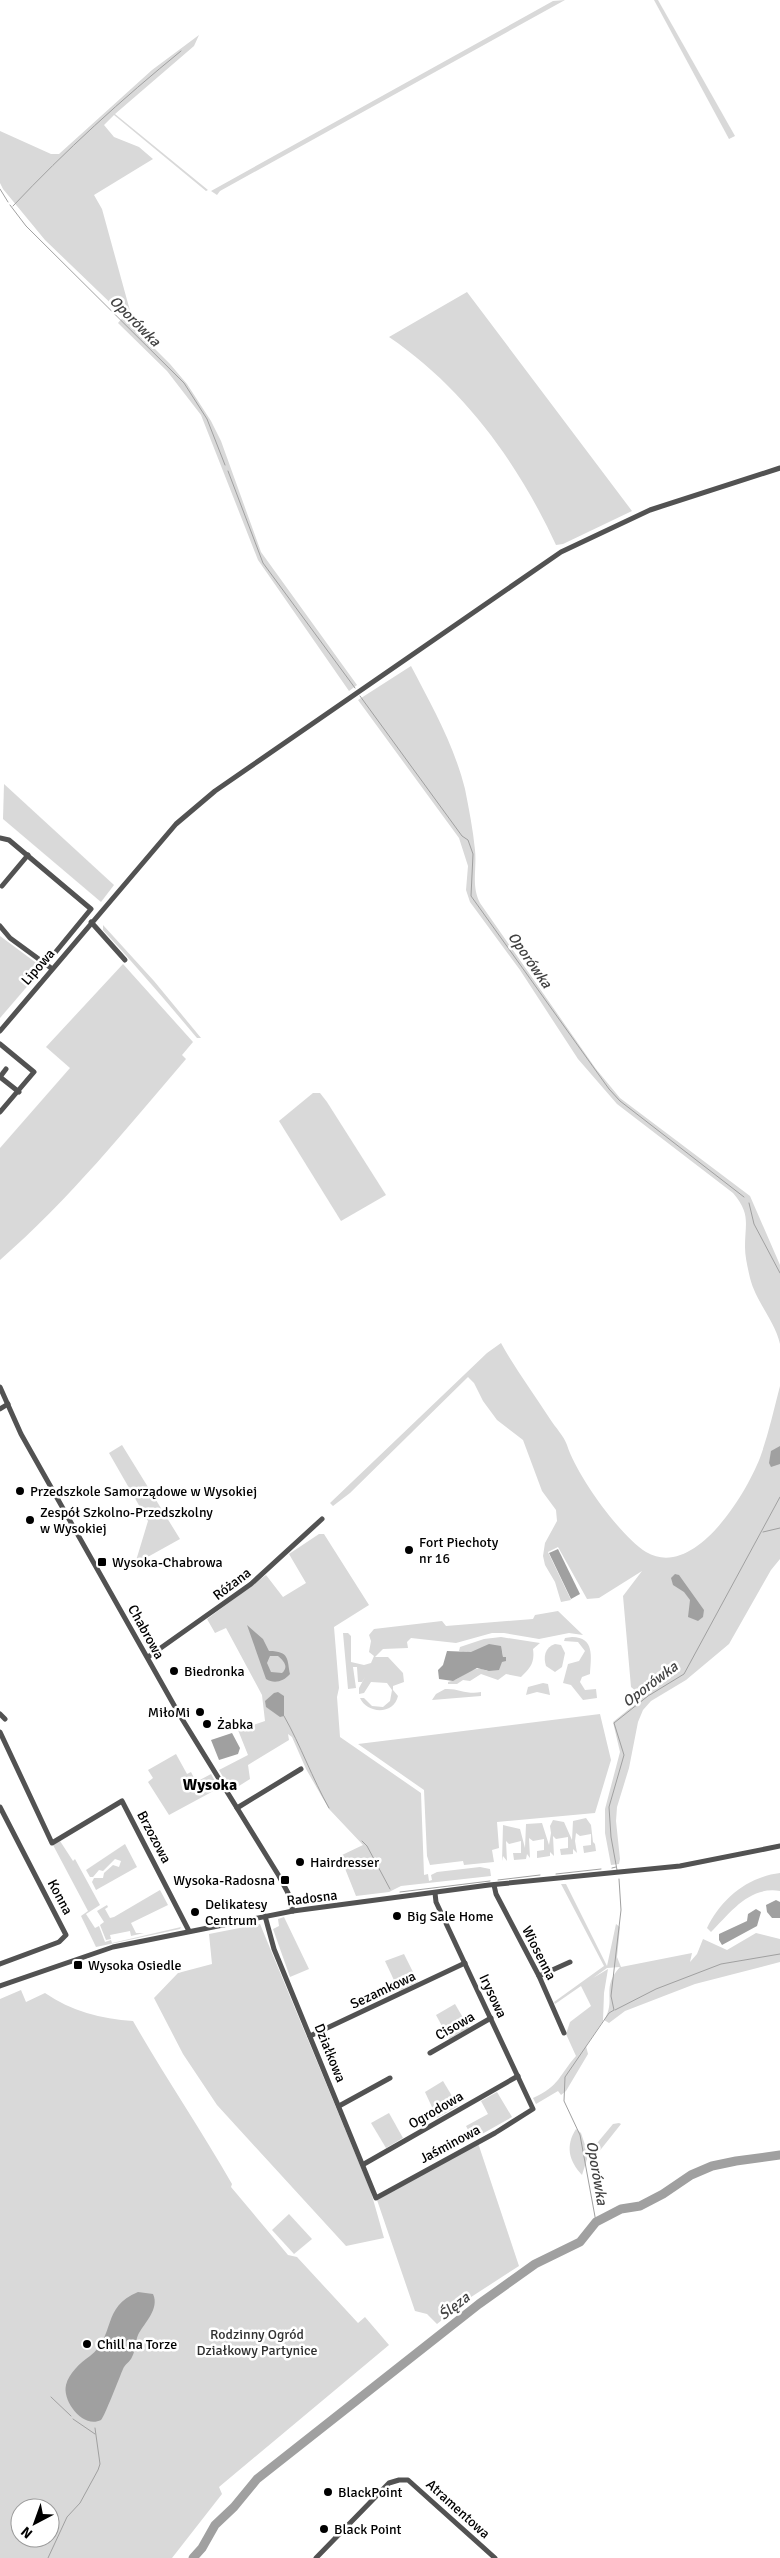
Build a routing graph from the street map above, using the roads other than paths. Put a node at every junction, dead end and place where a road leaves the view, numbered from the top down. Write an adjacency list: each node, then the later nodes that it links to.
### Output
1 (780, 468): 5 (street, Lipowa)
2 (0, 838): 3 (street)
3 (28, 856): 4 (street); 7 (street)
4 (2, 886)
5 (92, 921): 8 (street); 9 (street, Lipowa)
6 (0, 926): 9 (street)
7 (54, 954)
8 (125, 960)
9 (51, 968): 10 (street, Lipowa)
10 (0, 1031)
11 (0, 1044): 14 (street)
12 (6, 1069): 13 (street)
13 (0, 1077): 14 (street)
14 (18, 1092): 15 (street)
15 (0, 1112)
16 (0, 1387): 17 (street, Chabrowa)
17 (8, 1404): 18 (street); 20 (street, Chabrowa)
18 (0, 1409)
19 (322, 1519): 20 (street, Różana)
20 (148, 1657): 26 (street, Chabrowa)
21 (0, 1714): 22 (street)
22 (5, 1719)
23 (0, 1732): 32 (street, Brzozowa)
24 (301, 1769): 26 (street)
25 (0, 1806): 35 (street, Konna)
26 (237, 1808): 30 (street, Chabrowa)
27 (780, 1846): 28 (street, Radosna)
28 (494, 1884): 29 (street, Radosna); 36 (street, Wiosenna)
29 (435, 1893): 30 (street, Radosna); 34 (street, Irysowa)
30 (293, 1911): 31 (street, Radosna)
31 (265, 1916): 32 (street, Radosna); 40 (street, Działkowa)
32 (189, 1931): 37 (street, Radosna)
33 (570, 1962): 36 (street)
34 (465, 1963): 38 (street, Irysowa); 40 (street, Sezamkowa)
35 (0, 1964)
36 (539, 1976): 39 (street, Wiosenna)
37 (0, 1986)
38 (491, 2018): 41 (street, Cisowa); 42 (street, Irysowa)
39 (564, 2033)
40 (310, 2036): 44 (street, Działkowa)
41 (430, 2053)
42 (518, 2076): 45 (street, Irysowa); 46 (street, Ogrodowa)
43 (390, 2078): 44 (street)
44 (339, 2106): 46 (street, Działkowa)
45 (533, 2109): 47 (street, Jaśminowa)
46 (364, 2164): 47 (street, Działkowa)
47 (376, 2198)
48 (316, 2558): 49 (street, Atramentowa)
49 (495, 2558)

